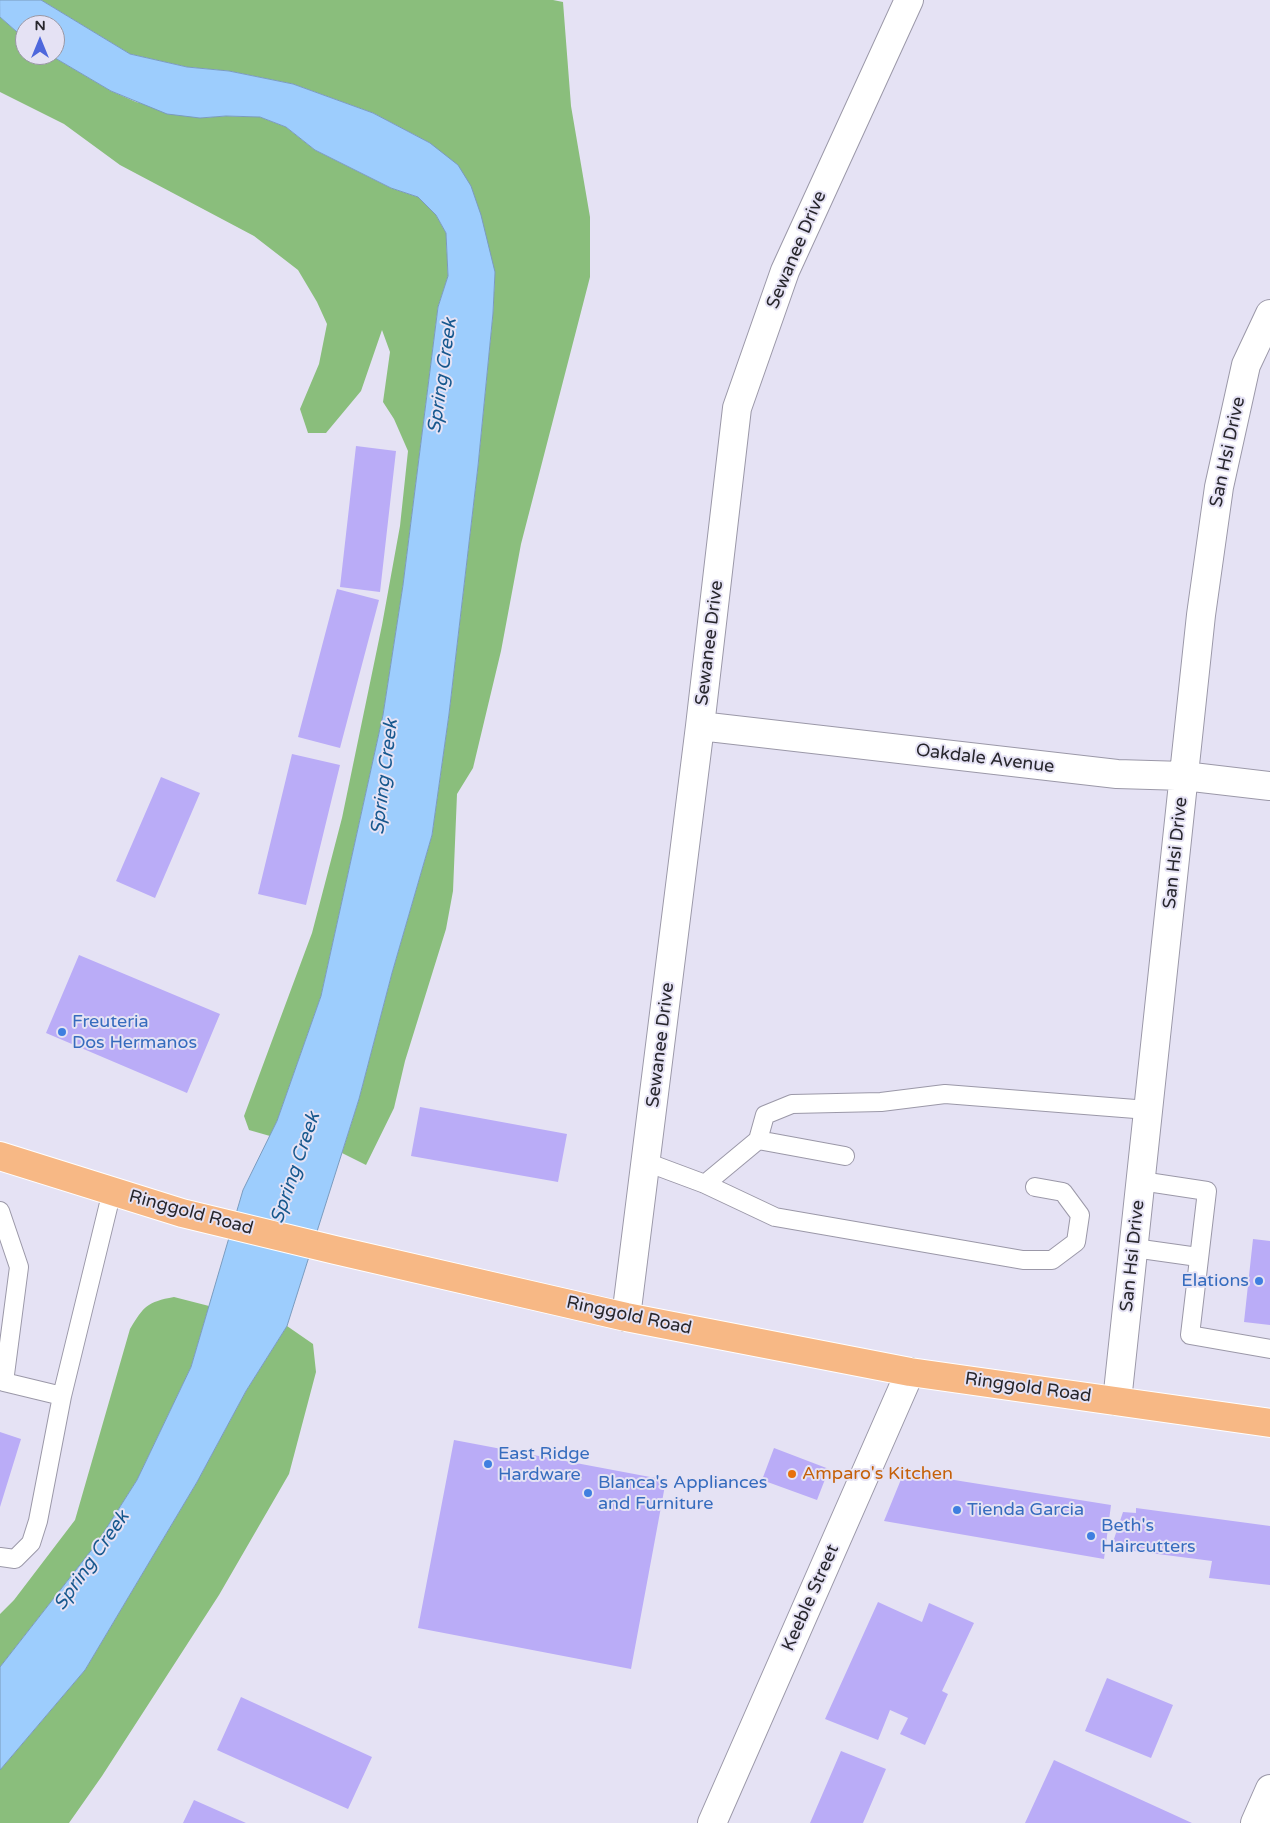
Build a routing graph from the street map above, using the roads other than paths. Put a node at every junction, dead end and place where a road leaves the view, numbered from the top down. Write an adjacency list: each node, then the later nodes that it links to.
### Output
1 (909, 0): 3 (street, Sewanee Drive)
2 (1270, 314): 4 (street, San Hsi Drive)
3 (700, 726): 4 (street, Oakdale Avenue); 10 (street, Sewanee Drive)
4 (1184, 776): 5 (street, Oakdale Avenue); 6 (street, San Hsi Drive)
5 (1270, 786)
6 (1148, 1110): 7 (lane); 11 (street, San Hsi Drive)
7 (758, 1140): 9 (lane); 12 (lane)
8 (0, 1156): 14 (main road, Ringgold Road)
9 (844, 1156)
10 (646, 1162): 12 (lane); 18 (street, Sewanee Drive)
11 (1141, 1181): 16 (street, San Hsi Drive); 17 (lane)
12 (704, 1184): 13 (lane)
13 (1036, 1187)
14 (112, 1191): 18 (main road, Ringgold Road); 21 (lane)
15 (0, 1211): 21 (lane)
16 (1134, 1248): 17 (lane); 22 (street, San Hsi Drive)
17 (1198, 1257): 19 (lane)
18 (626, 1317): 20 (main road, Ringgold Road)
19 (1270, 1349)
20 (910, 1372): 22 (main road, Ringgold Road); 26 (street, Keeble Street)
21 (62, 1396): 24 (lane)
22 (1117, 1401): 23 (main road, Ringgold Road)
23 (1270, 1423)
24 (0, 1556)
25 (1270, 1789): 27 (street)
26 (712, 1823)
27 (1255, 1823)

